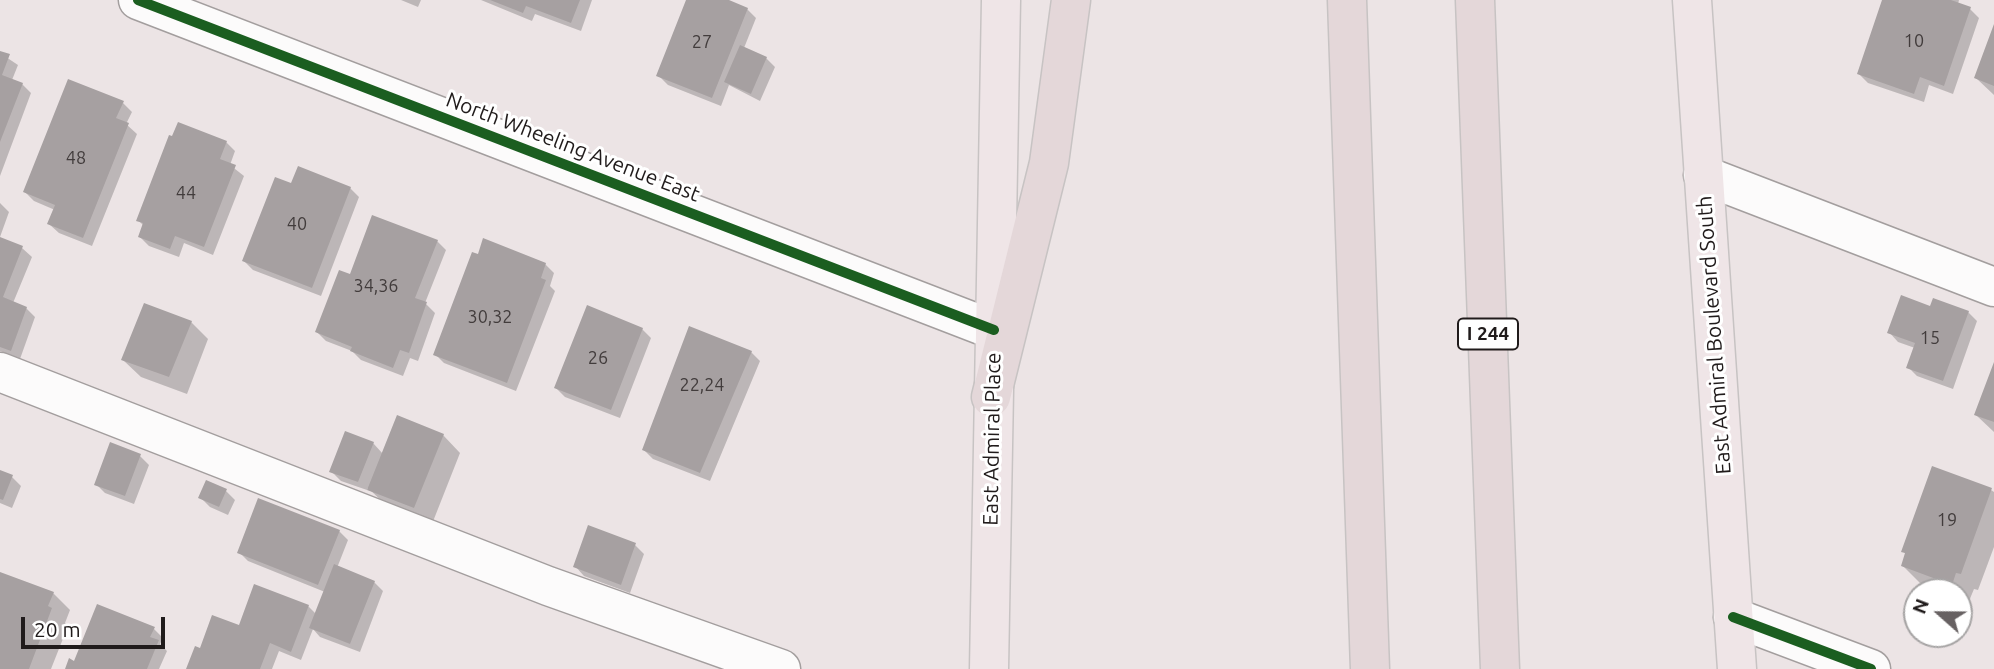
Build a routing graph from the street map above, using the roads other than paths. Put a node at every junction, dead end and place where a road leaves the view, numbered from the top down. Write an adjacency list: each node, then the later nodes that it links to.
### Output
1 (138, 0): 9 (street, North Wheeling Avenue East)
2 (1000, 0): 9 (main road, East Admiral Place)
3 (1071, 0): 11 (highway)
4 (1347, 0): 15 (highway)
5 (1475, 0): 16 (highway, I 244)
6 (1692, 0): 7 (main road, East Admiral Boulevard South)
7 (1703, 175): 8 (street); 12 (main road, East Admiral Boulevard South)
8 (1994, 287)
9 (994, 330): 11 (main road, East Admiral Place)
10 (0, 372): 13 (street)
11 (991, 397): 14 (main road, East Admiral Place)
12 (1733, 617): 17 (main road, East Admiral Boulevard South); 18 (street)
13 (781, 669)
14 (989, 669)
15 (1370, 669)
16 (1500, 669)
17 (1737, 669)
18 (1871, 669)

